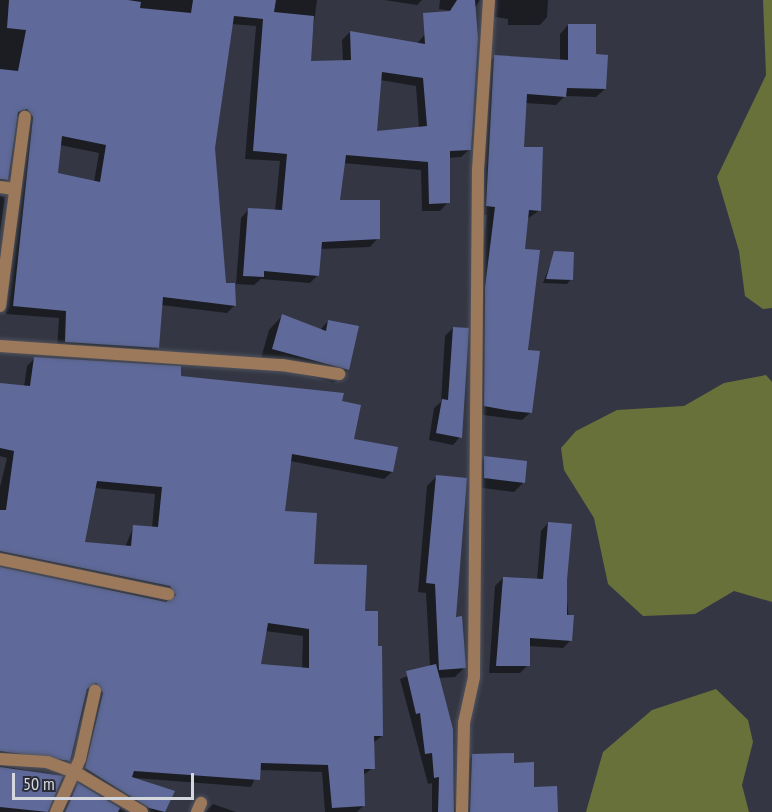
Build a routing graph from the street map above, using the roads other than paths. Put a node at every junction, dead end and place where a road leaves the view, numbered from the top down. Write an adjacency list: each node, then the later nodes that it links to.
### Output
1 (489, 0): 15 (street)
2 (25, 117): 4 (street)
3 (0, 187): 4 (street)
4 (14, 189): 5 (street)
5 (0, 306)
6 (0, 346): 7 (street)
7 (339, 374)
8 (0, 559): 9 (street)
9 (168, 594)
10 (95, 691): 12 (street)
11 (0, 759): 12 (street)
12 (75, 772): 13 (street); 14 (street)
13 (56, 812)
14 (142, 812)
15 (462, 812)

